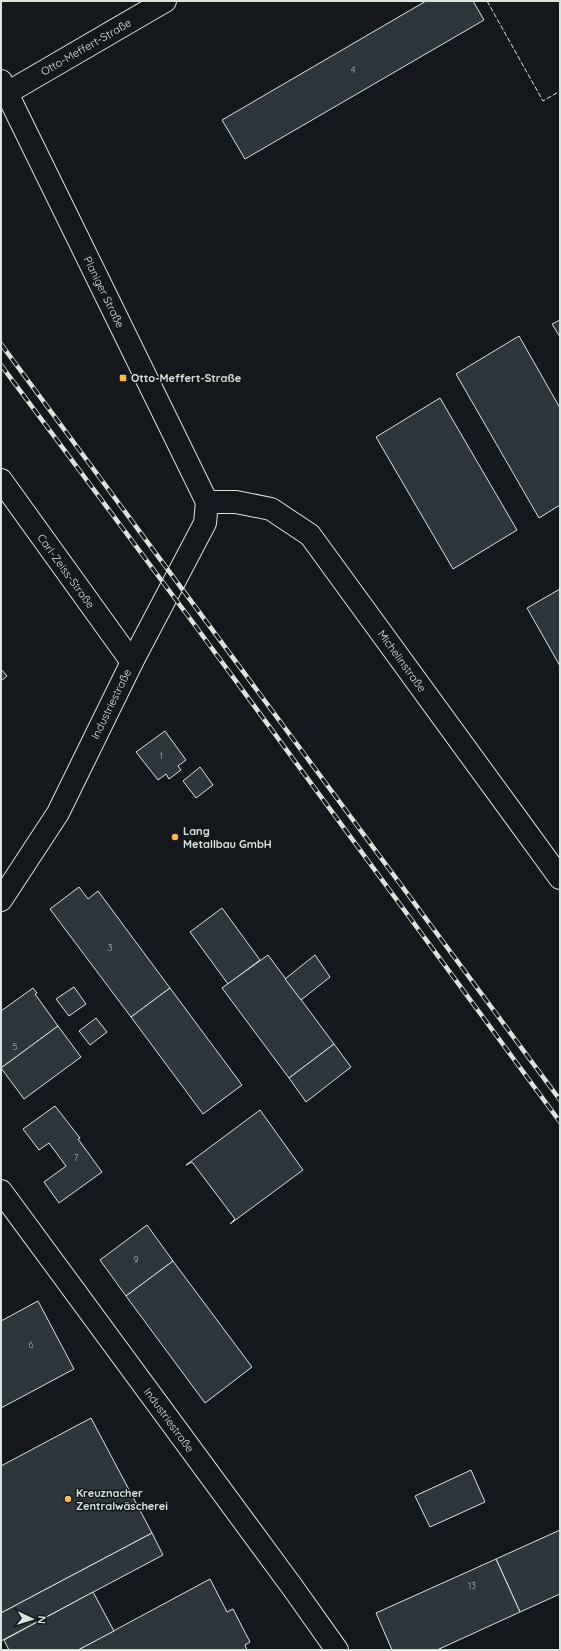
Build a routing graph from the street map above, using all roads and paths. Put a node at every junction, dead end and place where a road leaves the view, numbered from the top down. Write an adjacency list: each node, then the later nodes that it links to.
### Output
1 (165, 1): 2 (street, Otto-Meffert-Straße)
2 (4, 87): 4 (street, Planiger Straße)
3 (1, 480): 5 (street, Carl-Zeiss-Straße)
4 (207, 502): 5 (street, Industriestraße); 6 (street, Michelinstraße)
5 (132, 662): 7 (street, Industriestraße)
6 (560, 878)
7 (1, 900)
8 (1, 1191): 9 (street, Industriestraße)
9 (337, 1650)

